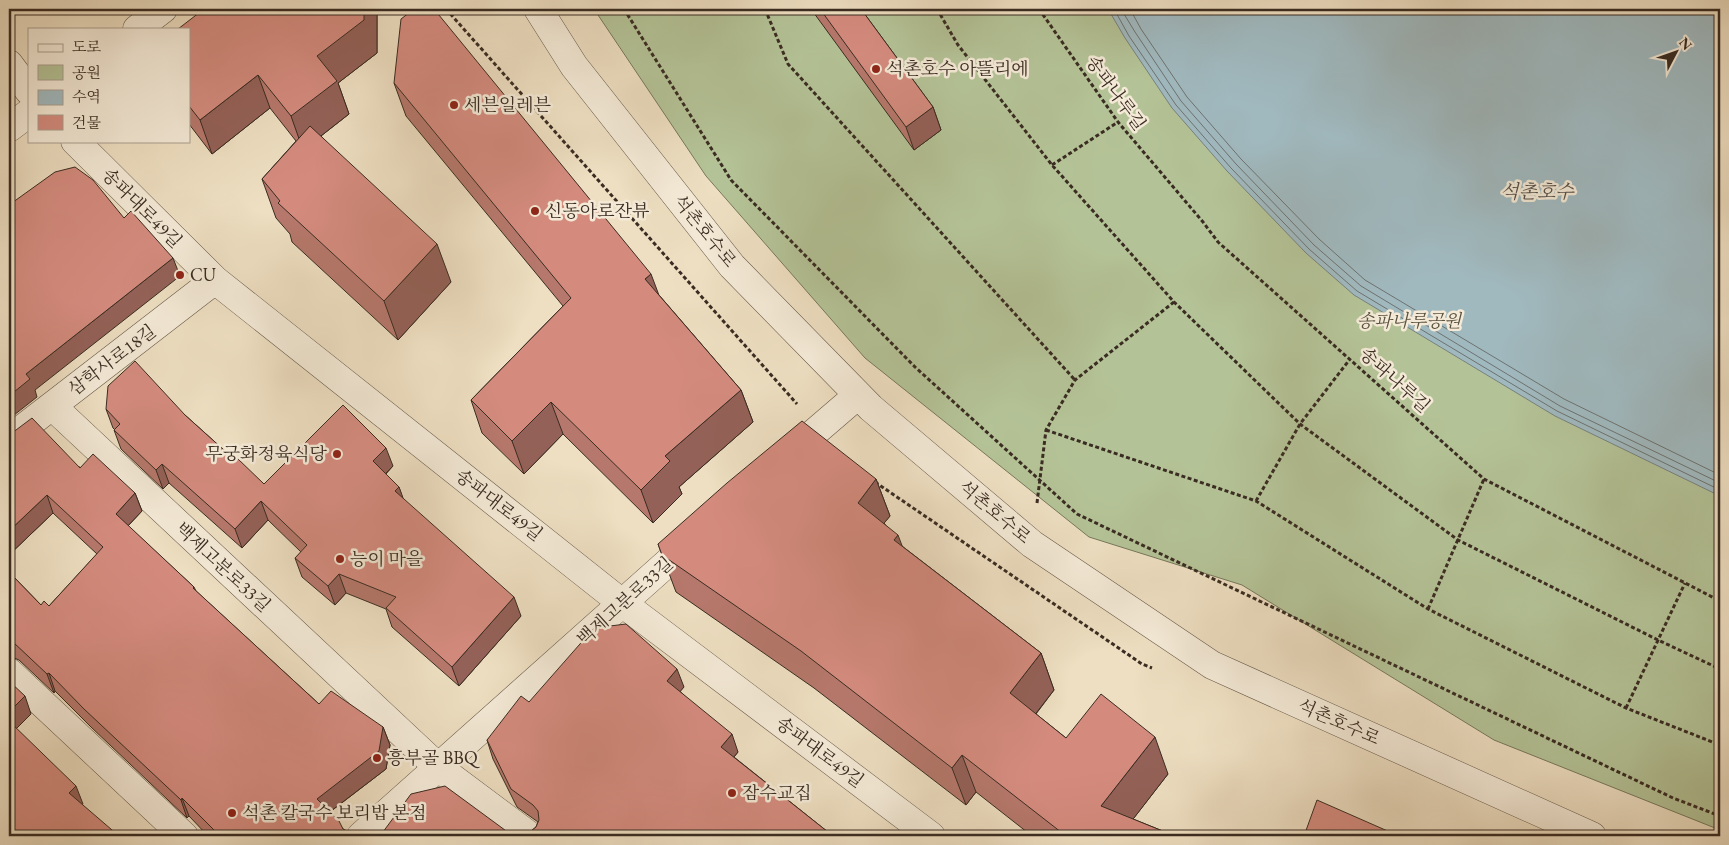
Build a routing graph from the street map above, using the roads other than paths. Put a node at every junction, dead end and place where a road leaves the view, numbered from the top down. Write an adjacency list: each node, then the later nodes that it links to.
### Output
1 (163, 9): 3 (street)
2 (538, 9): 10 (street, 석촌호수로)
3 (138, 28)
4 (9, 64): 5 (street)
5 (28, 90)
6 (28, 114): 7 (street)
7 (9, 128)
8 (81, 146): 9 (street, 송파대로49길)
9 (216, 280): 11 (street, 삼학사로18길); 15 (street, 송파대로49길)
10 (858, 395): 13 (street); 22 (street, 석촌호수로)
11 (52, 406): 12 (street, 삼학사로18길); 17 (street, 백제고분로33길)
12 (9, 439)
13 (768, 474)
14 (709, 526): 15 (street, 백제고분로33길)
15 (622, 603): 17 (street, 백제고분로33길); 21 (street, 송파대로49길)
16 (9, 672): 18 (street)
17 (439, 768): 19 (street, 백제고분로33길); 20 (street, 백제고분로33길)
18 (184, 836)
19 (361, 836)
20 (530, 836)
21 (931, 836)
22 (1592, 836)

